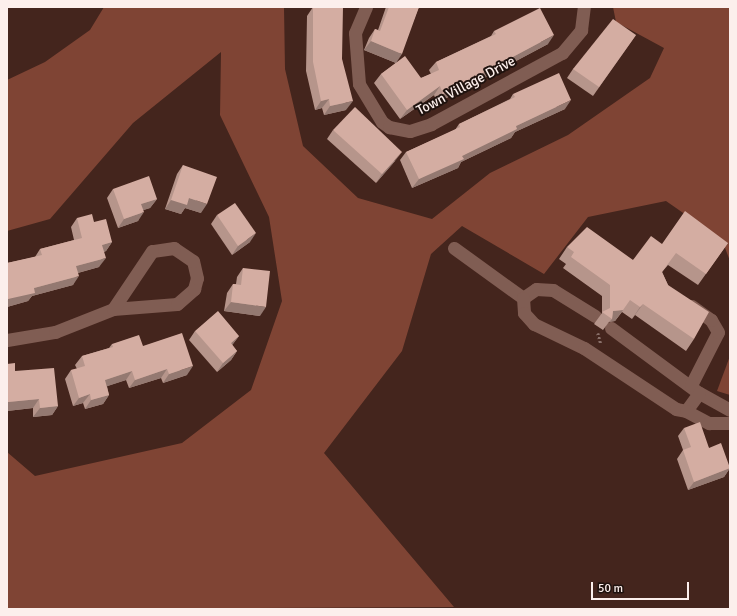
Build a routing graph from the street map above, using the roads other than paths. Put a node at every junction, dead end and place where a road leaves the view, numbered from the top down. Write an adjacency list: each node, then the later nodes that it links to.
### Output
1 (366, 7): 2 (street, Town Village Drive)
2 (584, 7)
3 (454, 248): 4 (street)
4 (523, 298): 7 (street); 12 (street)
5 (678, 298): 10 (street)
6 (113, 309): 6 (street); 9 (street)
7 (595, 316)
8 (611, 328): 10 (street)
9 (7, 340)
10 (695, 389): 11 (street); 12 (street)
11 (730, 410)
12 (686, 411): 13 (street)
13 (730, 423)

